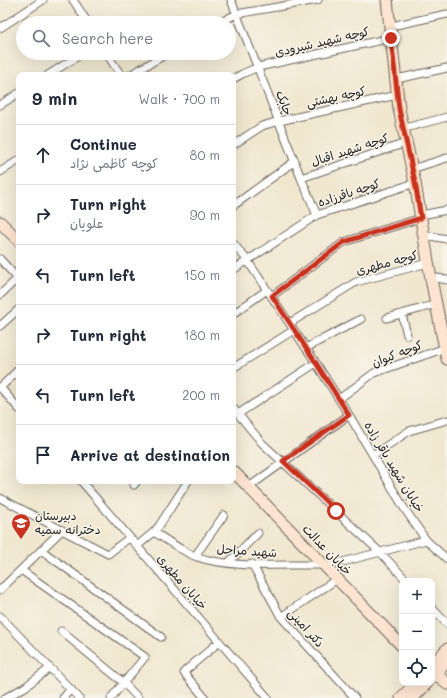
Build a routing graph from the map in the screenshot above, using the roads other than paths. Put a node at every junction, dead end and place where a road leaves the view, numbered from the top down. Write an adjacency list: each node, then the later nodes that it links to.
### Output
1 (43, 0): 9 (street)
2 (73, 0): 10 (street)
3 (231, 0): 7 (street, چابک)
4 (318, 0): 7 (street)
5 (387, 0): 15 (street)
6 (394, 0): 13 (street)
7 (236, 14): 11 (street); 19 (street, چابک)
8 (447, 14): 13 (street)
9 (18, 16)
10 (83, 16)
11 (232, 16)
12 (16, 18): 14 (street)
13 (396, 25): 25 (street)
14 (0, 28)
15 (391, 38): 19 (street, کوچه شهید شیرودی); 27 (street)
16 (73, 60): 21 (street)
17 (111, 60): 22 (street)
18 (156, 60): 23 (street)
19 (258, 67): 24 (street, کوچه شهید شیرودی); 30 (street, چابک)
20 (447, 68): 25 (street)
21 (53, 72)
22 (119, 72)
23 (135, 72)
24 (236, 77)
25 (402, 78): 31 (street)
26 (16, 95): 28 (street)
27 (397, 95): 30 (street, کوچه بهشتی); 33 (street)
28 (0, 105)
29 (447, 117): 31 (street)
30 (279, 120): 32 (street, کوچه بهشتی); 35 (street, چابک)
31 (409, 127): 37 (street)
32 (236, 142)
33 (406, 143): 39 (street, کوچه شهید اقبال); 40 (street)
34 (447, 158): 37 (street)
35 (295, 161): 39 (street, چابک); 41 (street)
36 (16, 162): 38 (street)
37 (418, 167): 44 (street)
38 (0, 172)
39 (301, 178): 43 (street, چابک)
40 (415, 182): 43 (street, کوچه باقرزاده); 44 (street)
41 (236, 204)
42 (447, 210): 44 (street)
43 (317, 215): 53 (street, کوچه باقرزاده)
44 (424, 216): 47 (street); 54 (street); 59 (street)
45 (0, 222): 48 (street)
46 (0, 230): 50 (street)
47 (430, 236): 49 (street); 57 (street)
48 (16, 238)
49 (447, 239)
50 (16, 247)
51 (236, 247): 53 (street, خیابان شهید باقر زاده)
52 (0, 259): 56 (street)
53 (247, 260): 55 (street, کوچه باقرزاده); 59 (street, خیابان شهید باقر زاده)
54 (428, 263): 61 (street); 67 (street, کوچه مطهری)
55 (236, 268)
56 (16, 276)
57 (442, 279): 68 (street)
58 (16, 280): 60 (street)
59 (269, 293): 63 (street); 67 (street, خیابان شهید باقر زاده)
60 (0, 295)
61 (437, 304): 64 (street); 73 (street)
62 (16, 312): 69 (street)
63 (236, 312)
64 (402, 314): 65 (street); 71 (street)
65 (387, 318)
66 (360, 319): 72 (street)
67 (290, 323): 70 (street, خیابان شهید باقر زاده)
68 (447, 323)
69 (0, 326)
70 (294, 330): 72 (street, خیابان شهید باقر زاده); 75 (street)
71 (407, 335)
72 (306, 348): 74 (street, خیابان شهید باقر زاده)
73 (446, 354): 78 (street, کوچه کیوان)
74 (316, 363): 78 (street, خیابان شهید باقر زاده); 81 (street)
75 (236, 366)
76 (16, 372): 77 (street)
77 (0, 388): 79 (street)
78 (339, 399): 82 (street, خیابان شهید باقر زاده)
79 (16, 406)
80 (236, 412): 81 (street)
81 (238, 414): 85 (street)
82 (349, 415): 84 (street, خیابان شهید باقر زاده); 85 (street)
83 (447, 420): 84 (street)
84 (373, 455): 97 (street, خیابان شهید باقر زاده)
85 (283, 461): 90 (street); 100 (street)
86 (236, 466): 90 (street, خیابان عدالت)
87 (236, 474): 105 (street, خیابان عدالت)
88 (83, 484): 96 (street, خیابان مطهری)
89 (186, 484): 94 (street)
90 (253, 484): 105 (street, خیابان عدالت)
91 (0, 498): 93 (street)
92 (224, 515): 101 (street)
93 (62, 530): 96 (street); 99 (street)
94 (154, 532): 98 (street); 101 (street, شهید مراحل)
95 (258, 533): 103 (street)
96 (130, 538): 98 (street, خیابان مطهری)
97 (426, 540): 100 (street, شهید مراحل); 102 (street, خیابان شهید باقر زاده)
98 (137, 546): 117 (street, خیابان مطهری)
99 (41, 550): 106 (street); 116 (street)
100 (381, 552): 105 (street, شهید مراحل); 107 (street)
101 (195, 556): 103 (street, شهید مراحل)
102 (447, 559)
103 (228, 563): 104 (street, شهید مراحل)
104 (252, 564): 105 (street, شهید مراحل); 112 (street, دکتر امینی)
105 (327, 565): 108 (street, خیابان عدالت); 115 (street, خیابان عدالت)
106 (21, 570): 109 (street); 126 (street)
107 (404, 578)
108 (337, 579): 112 (street); 118 (street, خیابان عدالت)
109 (0, 590)
110 (435, 611): 113 (street)
111 (0, 616): 121 (street)
112 (281, 617): 139 (street, دکتر امینی)
113 (447, 624)
114 (61, 631): 126 (street)
115 (399, 635)
116 (161, 637)
117 (219, 642): 137 (street); 138 (street, خیابان مطهری)
118 (399, 643)
119 (447, 649): 122 (street)
120 (447, 661): 123 (street)
121 (50, 668): 130 (street); 132 (street)
122 (435, 670)
123 (435, 672)
124 (435, 677): 127 (street)
125 (435, 679): 131 (street)
126 (124, 684): 135 (street); 136 (street)
127 (447, 684)
128 (413, 686): 140 (street)
129 (423, 686): 141 (street)
130 (70, 689): 133 (street); 134 (street)
131 (447, 693)
132 (5, 698)
133 (63, 698)
134 (79, 698)
135 (111, 698)
136 (138, 698)
137 (205, 698)
138 (268, 698)
139 (355, 698)
140 (401, 698)
141 (413, 698)

